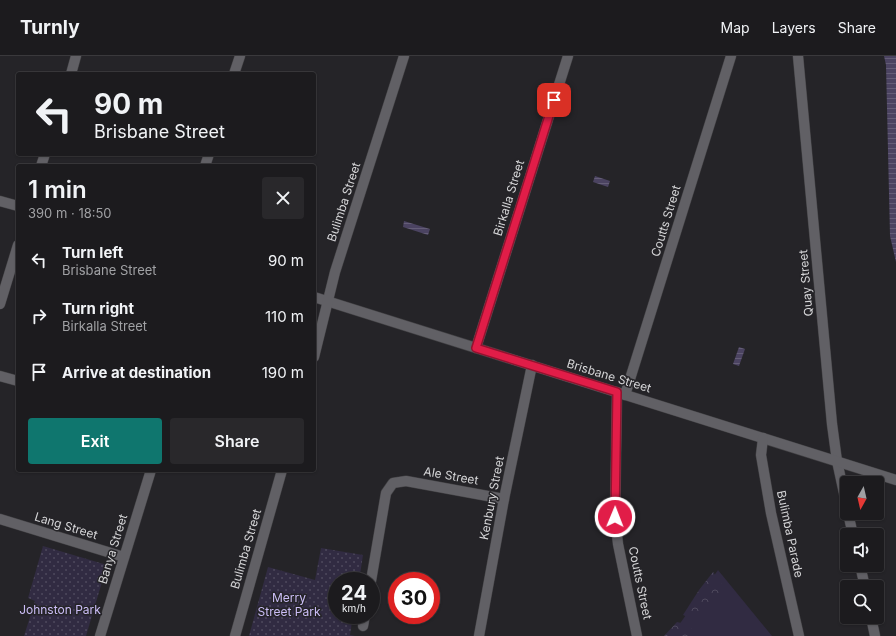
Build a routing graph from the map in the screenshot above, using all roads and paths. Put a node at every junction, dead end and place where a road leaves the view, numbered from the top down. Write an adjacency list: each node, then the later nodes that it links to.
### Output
1 (76, 56): 7 (street)
2 (240, 56): 8 (street)
3 (404, 56): 13 (street, Bulimba Street)
4 (568, 56): 15 (street, Birkalla Street)
5 (731, 56): 20 (street, Coutts Street)
6 (798, 56): 22 (street, Quay Street)
7 (72, 72)
8 (235, 72)
9 (0, 201): 10 (street)
10 (16, 205)
11 (16, 251): 14 (street)
12 (316, 298): 13 (street, Brisbane Street)
13 (328, 302): 15 (street, Brisbane Street); 16 (street, Bulimba Street)
14 (0, 304)
15 (476, 348): 17 (street, Brisbane Street)
16 (316, 349)
17 (532, 365): 20 (street, Brisbane Street); 27 (street, Kenbury Street)
18 (0, 376): 19 (street)
19 (16, 380)
20 (621, 393): 21 (street, Brisbane Street); 35 (street, Coutts Street)
21 (763, 438): 22 (street, Brisbane Street); 36 (street, Bulimba Parade)
22 (837, 461): 25 (street, Quay Street); 26 (street, Brisbane Street)
23 (150, 472): 29 (street, Banya Street)
24 (281, 472): 33 (street, Bulimba Street)
25 (840, 476)
26 (896, 480)
27 (504, 498): 30 (street, Ale Street); 34 (street, Kenbury Street)
28 (0, 519): 29 (street, Lang Street)
29 (124, 557): 32 (street, Banya Street)
30 (373, 572)
31 (872, 624): 37 (street)
32 (100, 636)
33 (235, 636)
34 (480, 636)
35 (638, 636)
36 (799, 636)
37 (875, 636)

